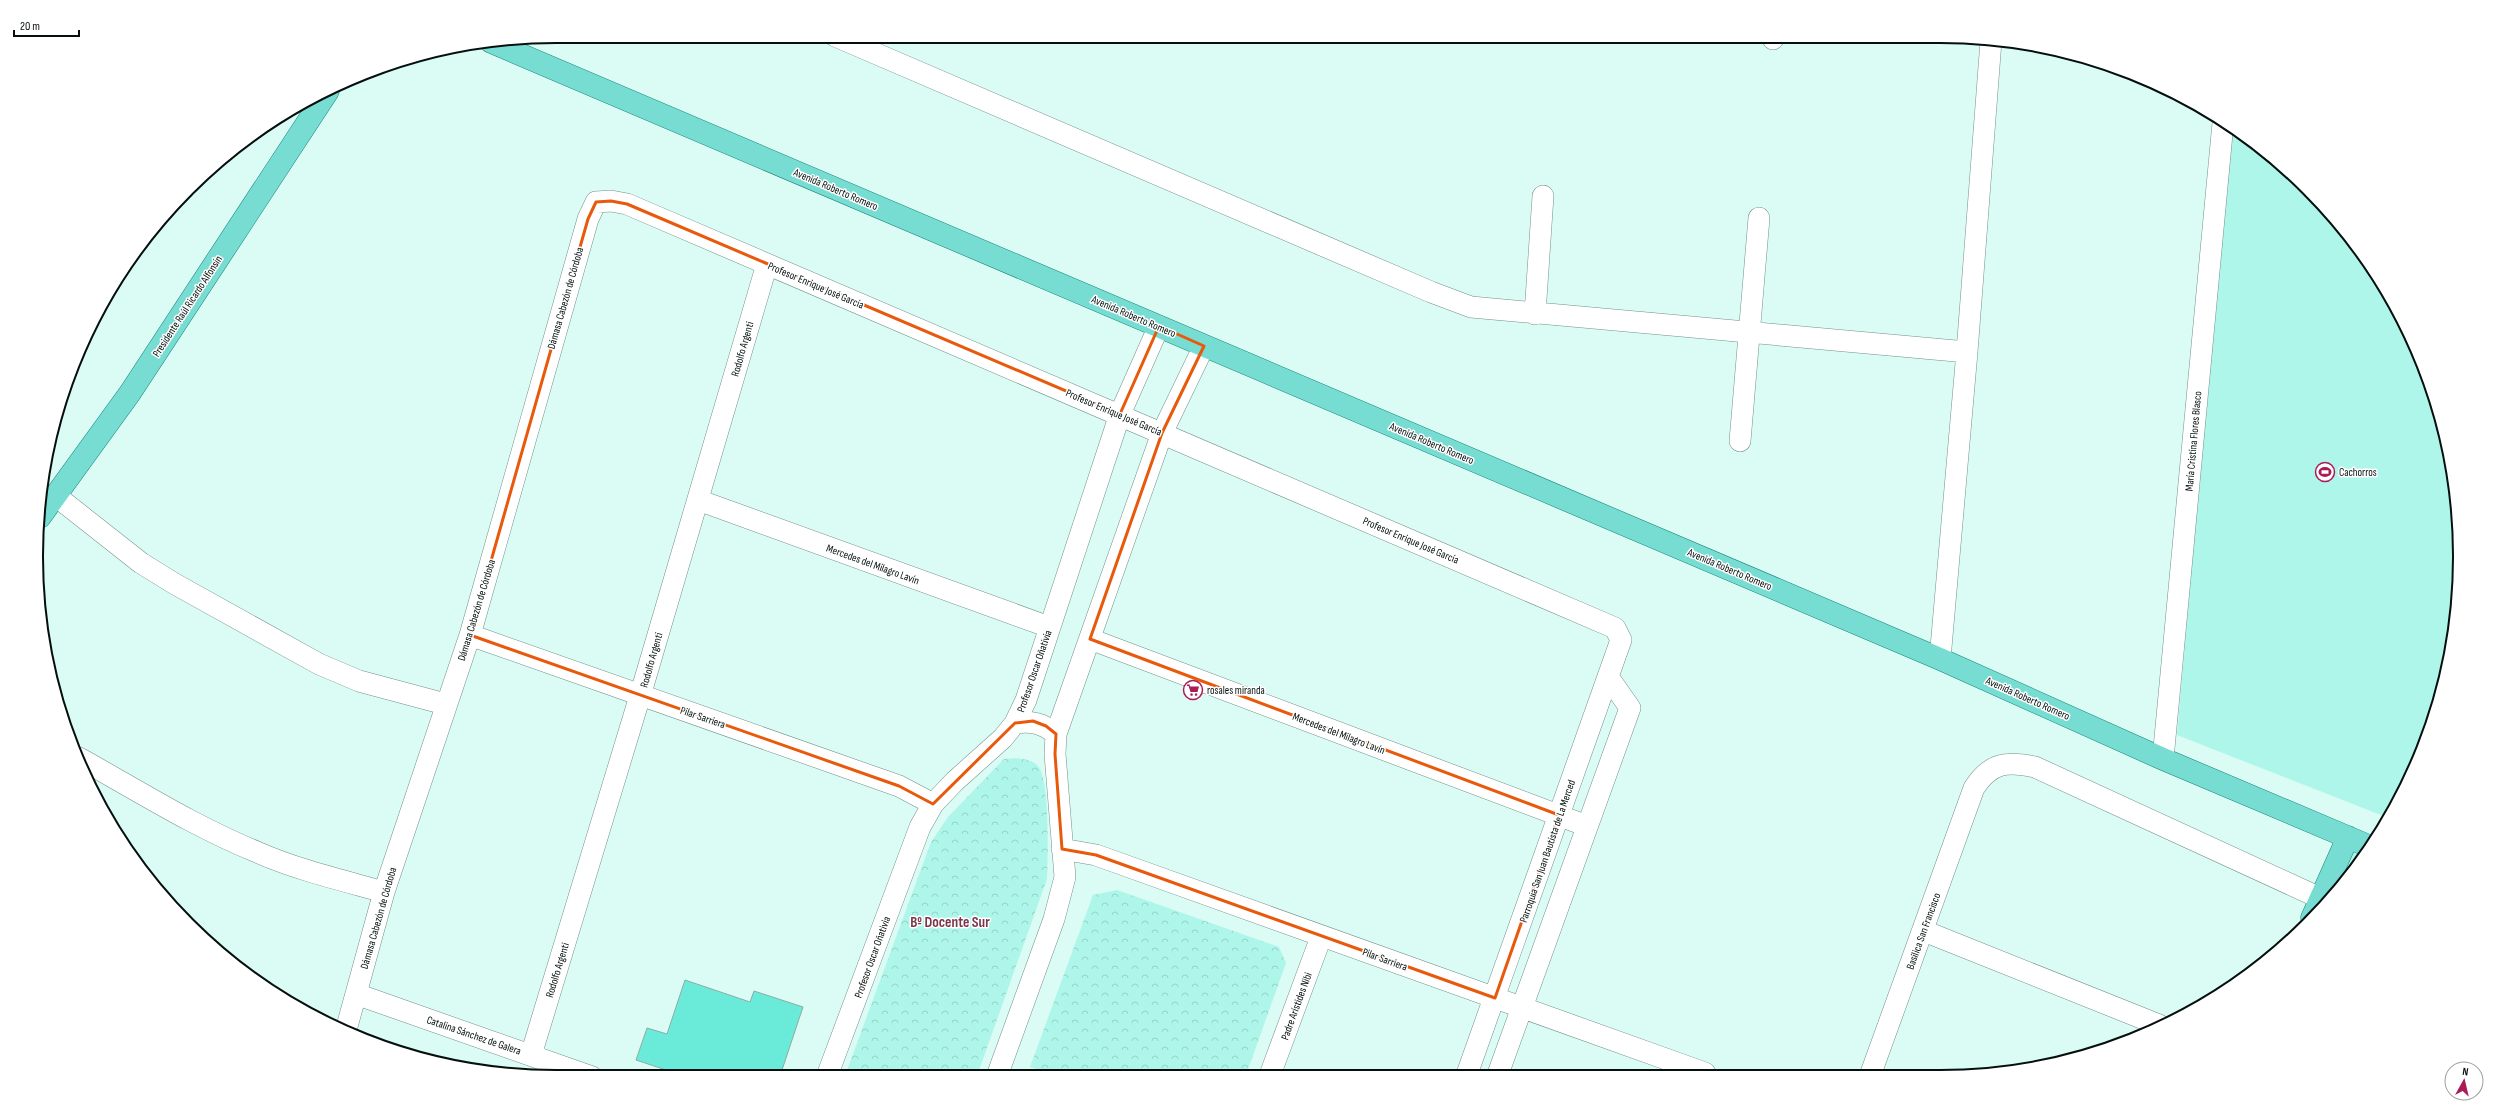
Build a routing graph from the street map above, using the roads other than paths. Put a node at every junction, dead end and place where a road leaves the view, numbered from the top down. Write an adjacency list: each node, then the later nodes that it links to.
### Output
1 (851, 43): 10 (street)
2 (500, 46): 11 (main road, Avenida Roberto Romero)
3 (1991, 46): 14 (street)
4 (322, 100): 18 (main road, Presidente Raúl Ricardo Alfonsín)
5 (2222, 128): 31 (street, María Cristina Flores Blasco)
6 (1543, 196): 10 (street)
7 (611, 200): 9 (street, Profesor Enrique José García); 23 (street, Dámasa Cabezón de Córdoba)
8 (1759, 218): 12 (street)
9 (767, 264): 15 (street, Profesor Enrique José García); 19 (street, Rodolfo Argenti)
10 (1534, 314): 12 (street)
11 (1159, 326): 13 (main road, Avenida Roberto Romero); 15 (street, Profesor Oscar Oñativia)
12 (1749, 333): 14 (street); 17 (street)
13 (1204, 346): 16 (street); 25 (main road, Avenida Roberto Romero)
14 (1967, 352): 25 (street)
15 (1120, 414): 16 (street, Profesor Enrique José García); 21 (street, Profesor Oscar Oñativia)
16 (1162, 433): 22 (street, Profesor Enrique José García); 24 (street)
17 (1740, 441)
18 (56, 496): 20 (main road, Presidente Raúl Ricardo Alfonsín); 28 (street)
19 (698, 500): 21 (street, Mercedes del Milagro Lavín); 27 (street, Rodolfo Argenti)
20 (45, 510)
21 (1049, 627): 29 (street, Profesor Oscar Oñativia)
22 (1615, 628): 26 (street, Parroquia San Juan Bautista de La Merced)
23 (470, 635): 27 (street, Pilar Sarriera); 28 (street, Dámasa Cabezón de Córdoba)
24 (1090, 639): 30 (street); 34 (street, Mercedes del Milagro Lavín)
25 (1940, 658): 31 (main road, Avenida Roberto Romero)
26 (1608, 678): 34 (street, Parroquia San Juan Bautista de La Merced); 35 (street)
27 (640, 696): 33 (street, Pilar Sarriera); 49 (street, Rodolfo Argenti)
28 (445, 704): 39 (street, Dámasa Cabezón de Córdoba)
29 (1015, 723): 30 (street); 33 (street, Profesor Oscar Oñativia)
30 (1056, 734): 38 (street)
31 (2163, 758): 36 (main road, Avenida Roberto Romero)
32 (86, 762): 39 (street)
33 (933, 804): 51 (street, Profesor Oscar Oñativia)
34 (1559, 815): 35 (street, Mercedes del Milagro Lavín); 45 (street, Parroquia San Juan Bautista de La Merced)
35 (1587, 826): 46 (street)
36 (2348, 837): 37 (main road, Avenida Roberto Romero); 40 (main road)
37 (2364, 844)
38 (1062, 849): 43 (street, Pilar Sarriera); 52 (street)
39 (384, 892): 44 (street, Dámasa Cabezón de Córdoba)
40 (2318, 904)
41 (2315, 907): 42 (street, Basílica San Francisco)
42 (1924, 931): 47 (street); 57 (street, Basílica San Francisco)
43 (1321, 936): 45 (street, Pilar Sarriera); 53 (street, Padre Arístides Nibi)
44 (356, 994): 48 (street, Dámasa Cabezón de Córdoba); 49 (street, Catalina Sánchez de Galera)
45 (1495, 998): 46 (street, Pilar Sarriera); 54 (street, Parroquia San Juan Bautista de La Merced)
46 (1522, 1008): 55 (street); 56 (street, Pilar Sarriera)
47 (2154, 1023)
48 (347, 1025)
49 (531, 1055): 50 (street, Catalina Sánchez de Galera)
50 (573, 1070)
51 (829, 1070)
52 (999, 1070)
53 (1272, 1070)
54 (1468, 1070)
55 (1499, 1070)
56 (1690, 1070)
57 (1872, 1070)

